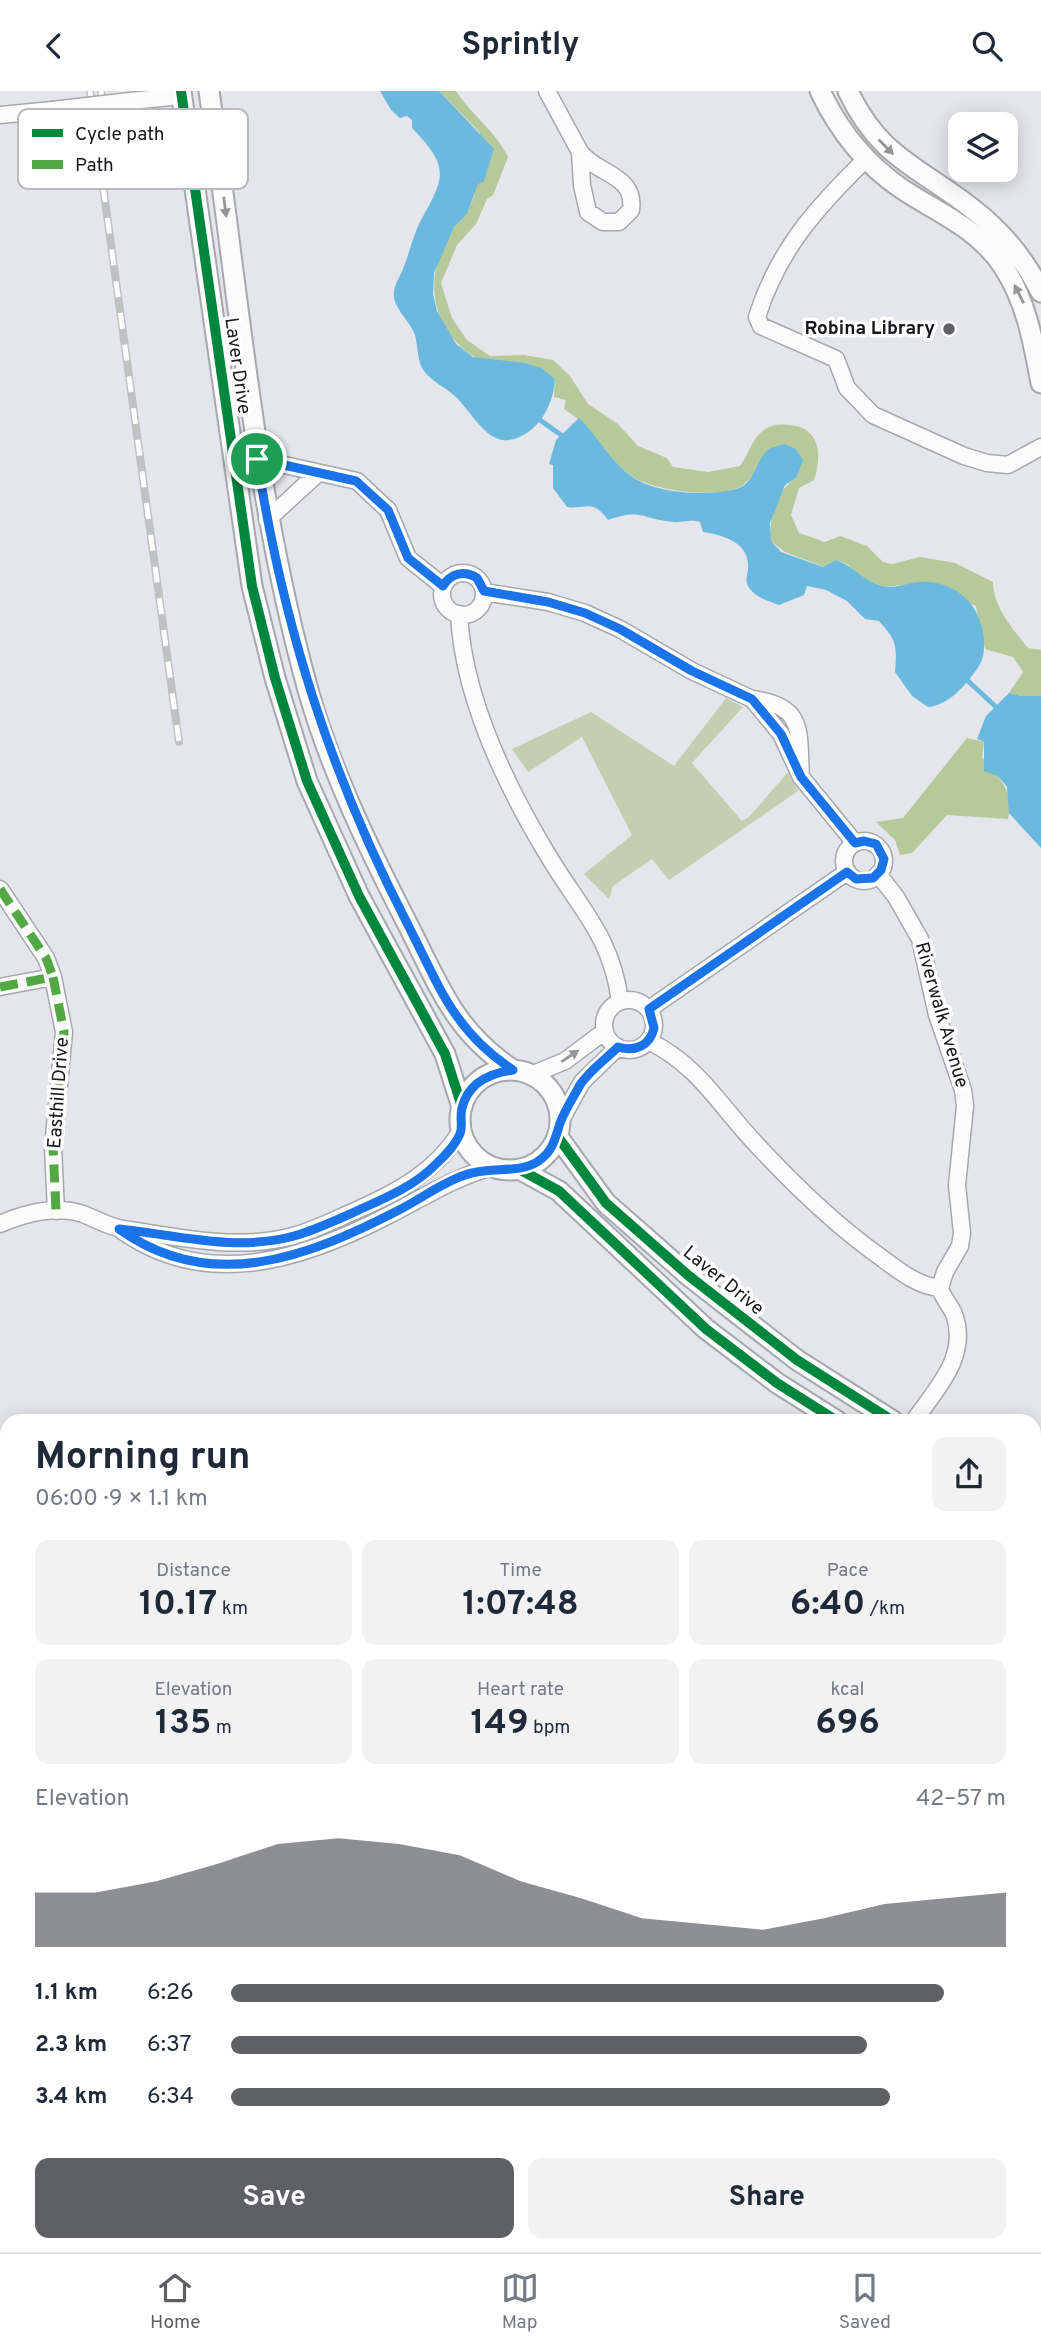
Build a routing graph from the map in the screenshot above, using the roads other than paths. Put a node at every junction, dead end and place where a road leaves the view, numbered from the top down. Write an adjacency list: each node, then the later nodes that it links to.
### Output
1 (209, 91): 7 (street, Laver Drive, one-way to 7)
2 (547, 91): 10 (street)
3 (820, 91): 11 (street)
4 (848, 91): 14 (street, one-way to 14)
5 (181, 94): 6 (street, bridge)
6 (61, 109)
7 (211, 109)
8 (18, 113): 9 (street, bridge)
9 (0, 115)
10 (580, 152)
11 (865, 160): 15 (street, one-way to 11); 16 (street)
12 (195, 189): 35 (street, Laver Drive)
13 (222, 189): 17 (street, Laver Drive, one-way to 17)
14 (1041, 292)
15 (1041, 383)
16 (1041, 447)
17 (257, 459): 18 (street); 19 (street, Laver Drive)
18 (316, 475): 19 (street); 20 (street)
19 (267, 520): 34 (street, Laver Drive)
20 (443, 586): 21 (street); 22 (street)
21 (484, 591): 22 (street); 23 (street)
22 (458, 614): 29 (street)
23 (855, 843): 24 (street); 25 (street)
24 (847, 872): 25 (street); 30 (street)
25 (878, 874): 43 (street, Riverwalk Avenue)
26 (0, 889): 27 (street, Easthill Drive)
27 (53, 977): 28 (street); 40 (street, Easthill Drive)
28 (0, 987)
29 (620, 1001): 30 (street); 31 (street)
30 (649, 1009): 32 (street)
31 (605, 1031): 33 (street); 34 (street, one-way to 31)
32 (649, 1041): 33 (street); 43 (street)
33 (618, 1047): 36 (street)
34 (522, 1073): 35 (street); 36 (street)
35 (462, 1107): 37 (street)
36 (559, 1130): 39 (street); 45 (street, Laver Drive)
37 (461, 1131): 38 (street); 42 (street)
38 (493, 1167): 39 (street); 42 (street)
39 (519, 1170): 44 (street)
40 (56, 1211): 41 (street); 42 (street)
41 (0, 1224)
42 (119, 1229)
43 (940, 1288): 46 (street)
44 (826, 1414)
45 (882, 1414)
46 (918, 1414)

